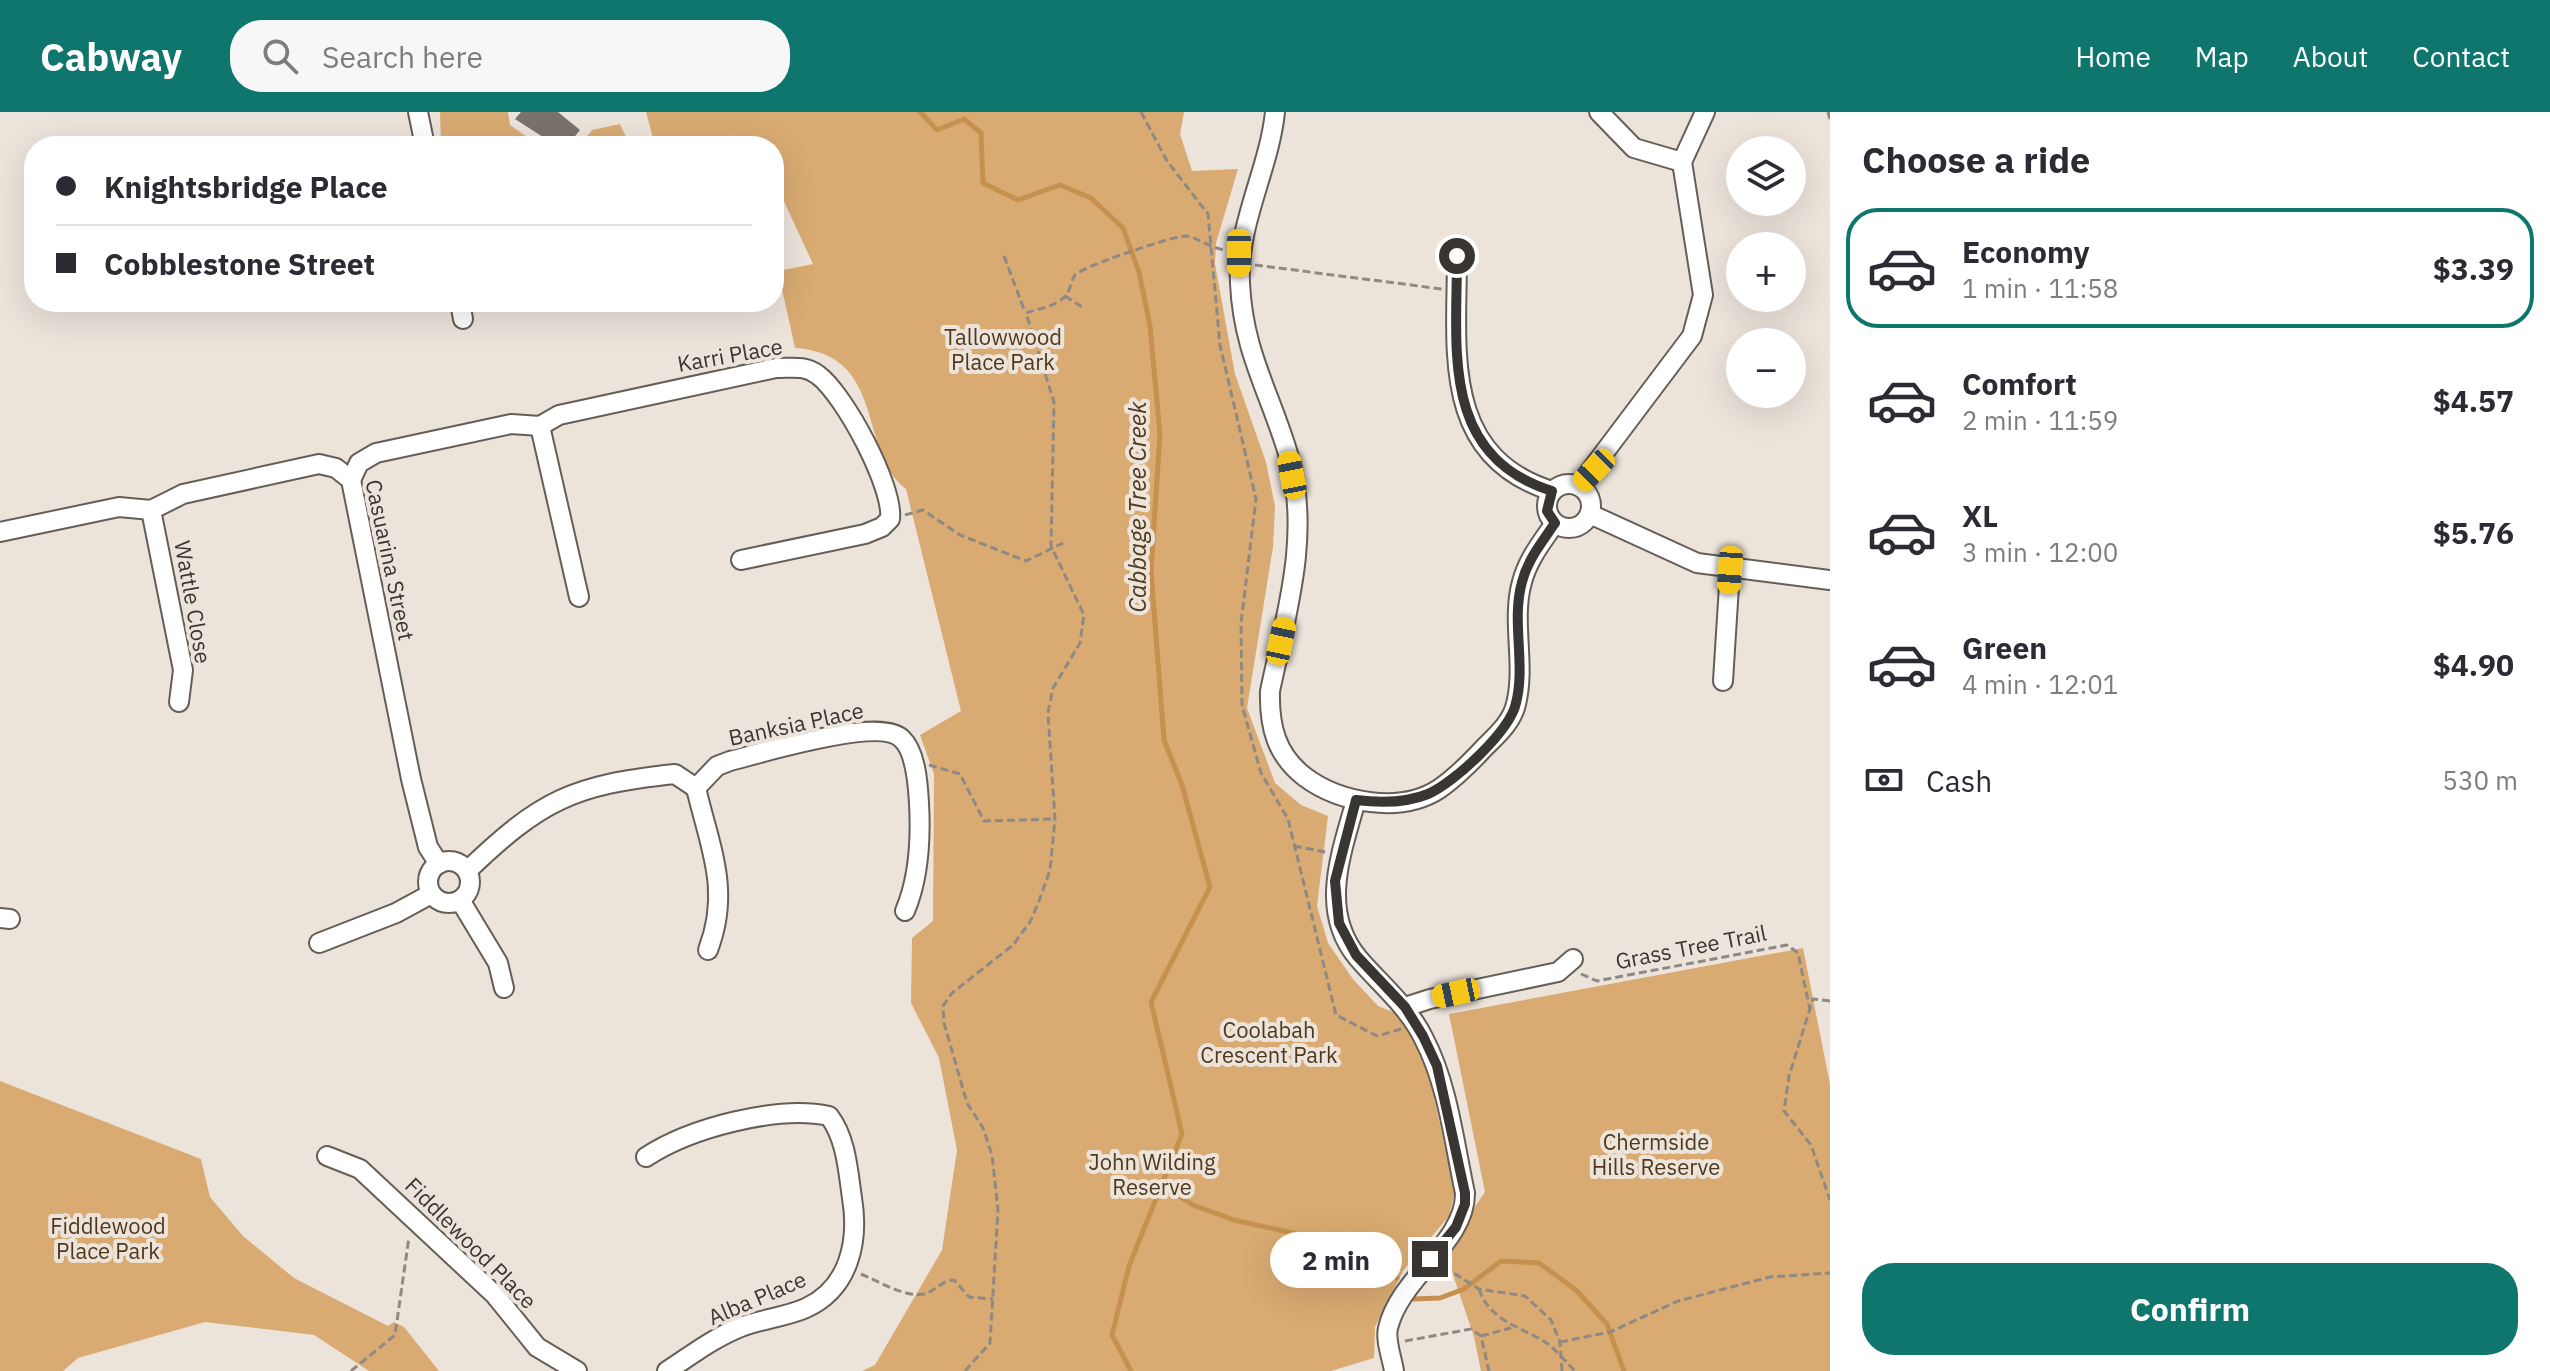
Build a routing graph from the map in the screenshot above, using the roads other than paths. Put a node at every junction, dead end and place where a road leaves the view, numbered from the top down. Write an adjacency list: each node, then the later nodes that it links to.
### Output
1 (418, 112): 5 (street)
2 (1275, 112): 23 (street)
3 (1599, 112): 6 (street)
4 (1705, 112): 6 (street)
5 (423, 136)
6 (1682, 162): 10 (street)
7 (1457, 256): 11 (street)
8 (540, 426): 9 (street, Karri Place); 16 (street, Karri Place); 19 (street)
9 (351, 480): 12 (street, Casuarina Street); 24 (street, Casuarina Street)
10 (1579, 486): 11 (street); 13 (street)
11 (1552, 491): 14 (street)
12 (151, 510): 15 (street, Casuarina Street); 21 (street, Wattle Close)
13 (1590, 514): 14 (street); 17 (street)
14 (1555, 523): 23 (street)
15 (0, 532)
16 (741, 560)
17 (1730, 570): 18 (street); 20 (street)
18 (1830, 580)
19 (579, 597)
20 (1723, 681)
21 (179, 702)
22 (696, 788): 25 (street); 28 (street, Banksia Place); 30 (street)
23 (1356, 800): 33 (street)
24 (439, 864): 25 (street); 26 (street)
25 (467, 871): 27 (street)
26 (431, 894): 27 (street); 29 (street)
27 (460, 900): 32 (street)
28 (905, 911)
29 (319, 943)
30 (708, 950)
31 (1570, 962): 33 (street)
32 (504, 988)
33 (1405, 1007): 38 (street)
34 (327, 1156): 36 (street, Fiddlewood Place)
35 (646, 1157): 37 (street, Alba Place)
36 (577, 1371)
37 (667, 1371)
38 (1394, 1371)

